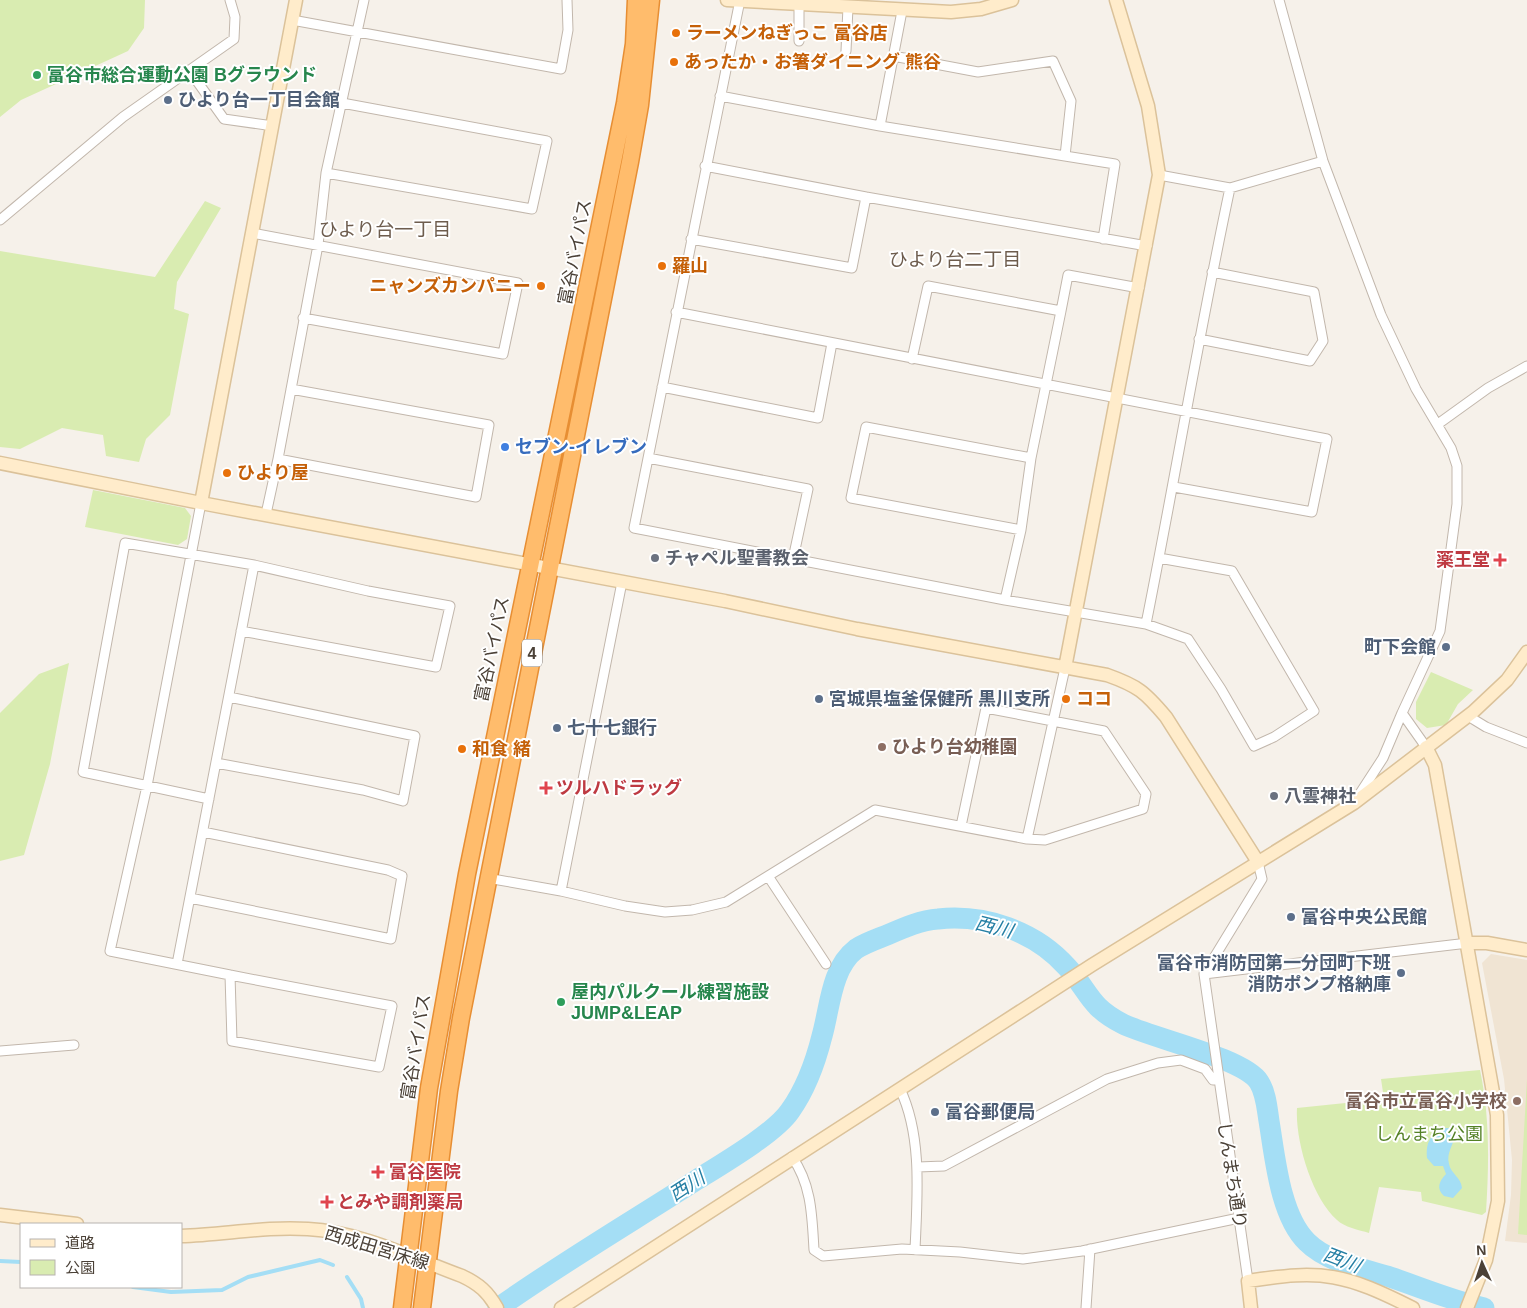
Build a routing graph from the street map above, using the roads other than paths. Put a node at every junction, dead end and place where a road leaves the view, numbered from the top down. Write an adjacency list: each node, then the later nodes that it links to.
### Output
1 (230, 0): 20 (street)
2 (296, 0): 15 (street)
3 (364, 0): 16 (street)
4 (567, 0): 16 (street)
5 (636, 0): 65 (highway, 富谷バイパス / 4)
6 (651, 0): 66 (highway, 富谷バイパス / 4)
7 (727, 0): 8 (street)
8 (740, 0): 12 (street); 21 (street)
9 (1012, 0): 14 (street)
10 (1116, 0): 29 (street)
11 (1279, 0): 26 (street)
12 (800, 4): 13 (street); 17 (street)
13 (848, 7): 14 (street); 18 (street)
14 (902, 11): 19 (street)
15 (292, 20): 16 (street); 23 (street)
16 (358, 32): 22 (street)
17 (799, 41)
18 (846, 51)
19 (893, 56): 24 (street); 25 (street)
20 (189, 70): 23 (street); 32 (street)
21 (720, 96): 24 (street); 27 (street)
22 (342, 103): 28 (street); 28 (street)
23 (273, 126): 33 (street)
24 (880, 126): 25 (street)
25 (1065, 156): 35 (street)
26 (1323, 161): 30 (street); 52 (street)
27 (706, 166): 31 (street); 34 (street)
28 (326, 173): 36 (street)
29 (1159, 176): 30 (street); 37 (street)
30 (1230, 188): 38 (street)
31 (866, 197): 34 (street); 35 (street)
32 (0, 220)
33 (252, 233): 36 (street); 58 (street)
34 (691, 239): 41 (street)
35 (1103, 239): 37 (street)
36 (318, 245): 42 (street); 42 (street)
37 (1147, 246): 39 (street)
38 (1212, 272): 43 (street); 43 (street)
39 (1139, 288): 40 (street); 50 (street)
40 (1061, 311): 45 (street); 47 (street)
41 (676, 312): 44 (street); 48 (street)
42 (303, 318): 49 (street)
43 (1199, 339): 51 (street)
44 (832, 342): 45 (street); 48 (street)
45 (912, 359): 47 (street)
46 (1527, 366): 52 (street)
47 (1048, 384): 50 (street); 54 (street)
48 (662, 387): 53 (street)
49 (291, 389): 55 (street); 55 (street)
50 (1118, 396): 51 (street); 69 (street)
51 (1188, 411): 57 (street); 57 (street)
52 (1438, 424): 75 (street)
53 (648, 458): 63 (street); 63 (street)
54 (1031, 458): 60 (street); 60 (street)
55 (278, 459): 59 (street)
56 (0, 463): 58 (street)
57 (1174, 487): 62 (street)
58 (201, 503): 59 (street); 61 (street)
59 (266, 514): 65 (street)
60 (1021, 530): 68 (street)
61 (190, 555): 64 (street); 81 (street); 81 (street)
62 (1159, 558): 70 (street); 70 (street)
63 (793, 559): 68 (street)
64 (254, 564): 71 (street); 71 (street)
65 (530, 566): 66 (street); 110 (highway, 富谷バイパス / 4)
66 (549, 570): 67 (street); 89 (highway, 富谷バイパス / 4)
67 (622, 582): 73 (street); 90 (street)
68 (1005, 600): 69 (street)
69 (1077, 612): 70 (street); 73 (street)
70 (1146, 624)
71 (242, 631): 74 (street)
72 (1527, 653): 76 (street)
73 (1065, 668): 77 (street); 87 (street)
74 (229, 697): 80 (street); 80 (street)
75 (1402, 713): 79 (street); 83 (street)
76 (1468, 716): 78 (street); 79 (street)
77 (1054, 721): 84 (street); 86 (street); 86 (street)
78 (1527, 743)
79 (1426, 747): 83 (street); 92 (street)
80 (216, 763): 82 (street)
81 (147, 786): 82 (street); 94 (street)
82 (209, 799): 85 (street)
83 (1354, 803): 87 (street)
84 (961, 826): 86 (street); 88 (street)
85 (203, 832): 91 (street); 91 (street)
86 (1027, 839)
87 (1258, 862): 96 (street); 101 (street)
88 (768, 876): 90 (street); 95 (street)
89 (487, 878): 90 (street); 111 (highway, 富谷バイパス / 4)
90 (560, 891)
91 (190, 898): 94 (street)
92 (1468, 943): 93 (street); 96 (street); 120 (street)
93 (1527, 950)
94 (177, 964): 97 (street)
95 (826, 964)
96 (1204, 974): 100 (street, しんまち通り)
97 (230, 975): 97 (street)
98 (74, 1045): 99 (street)
99 (0, 1052)
100 (1218, 1080): 103 (street); 105 (street, しんまち通り)
101 (900, 1089): 102 (street); 103 (street)
102 (792, 1157): 109 (street); 116 (street)
103 (918, 1167): 109 (street)
104 (0, 1215): 106 (street)
105 (1239, 1218): 108 (street); 112 (street, しんまち通り)
106 (68, 1223)
107 (182, 1236): 110 (street, 西成田宮床線)
108 (1090, 1249): 109 (street); 117 (street)
109 (915, 1250)
110 (407, 1256): 111 (street, 西成田宮床線); 113 (highway, 富谷バイパス / 4)
111 (427, 1263): 114 (highway, 富谷バイパス / 4); 115 (street, 西成田宮床線)
112 (1248, 1281): 118 (street); 119 (street)
113 (402, 1308)
114 (422, 1308)
115 (498, 1308)
116 (561, 1308)
117 (1086, 1308)
118 (1251, 1308)
119 (1413, 1308)
120 (1467, 1308)

